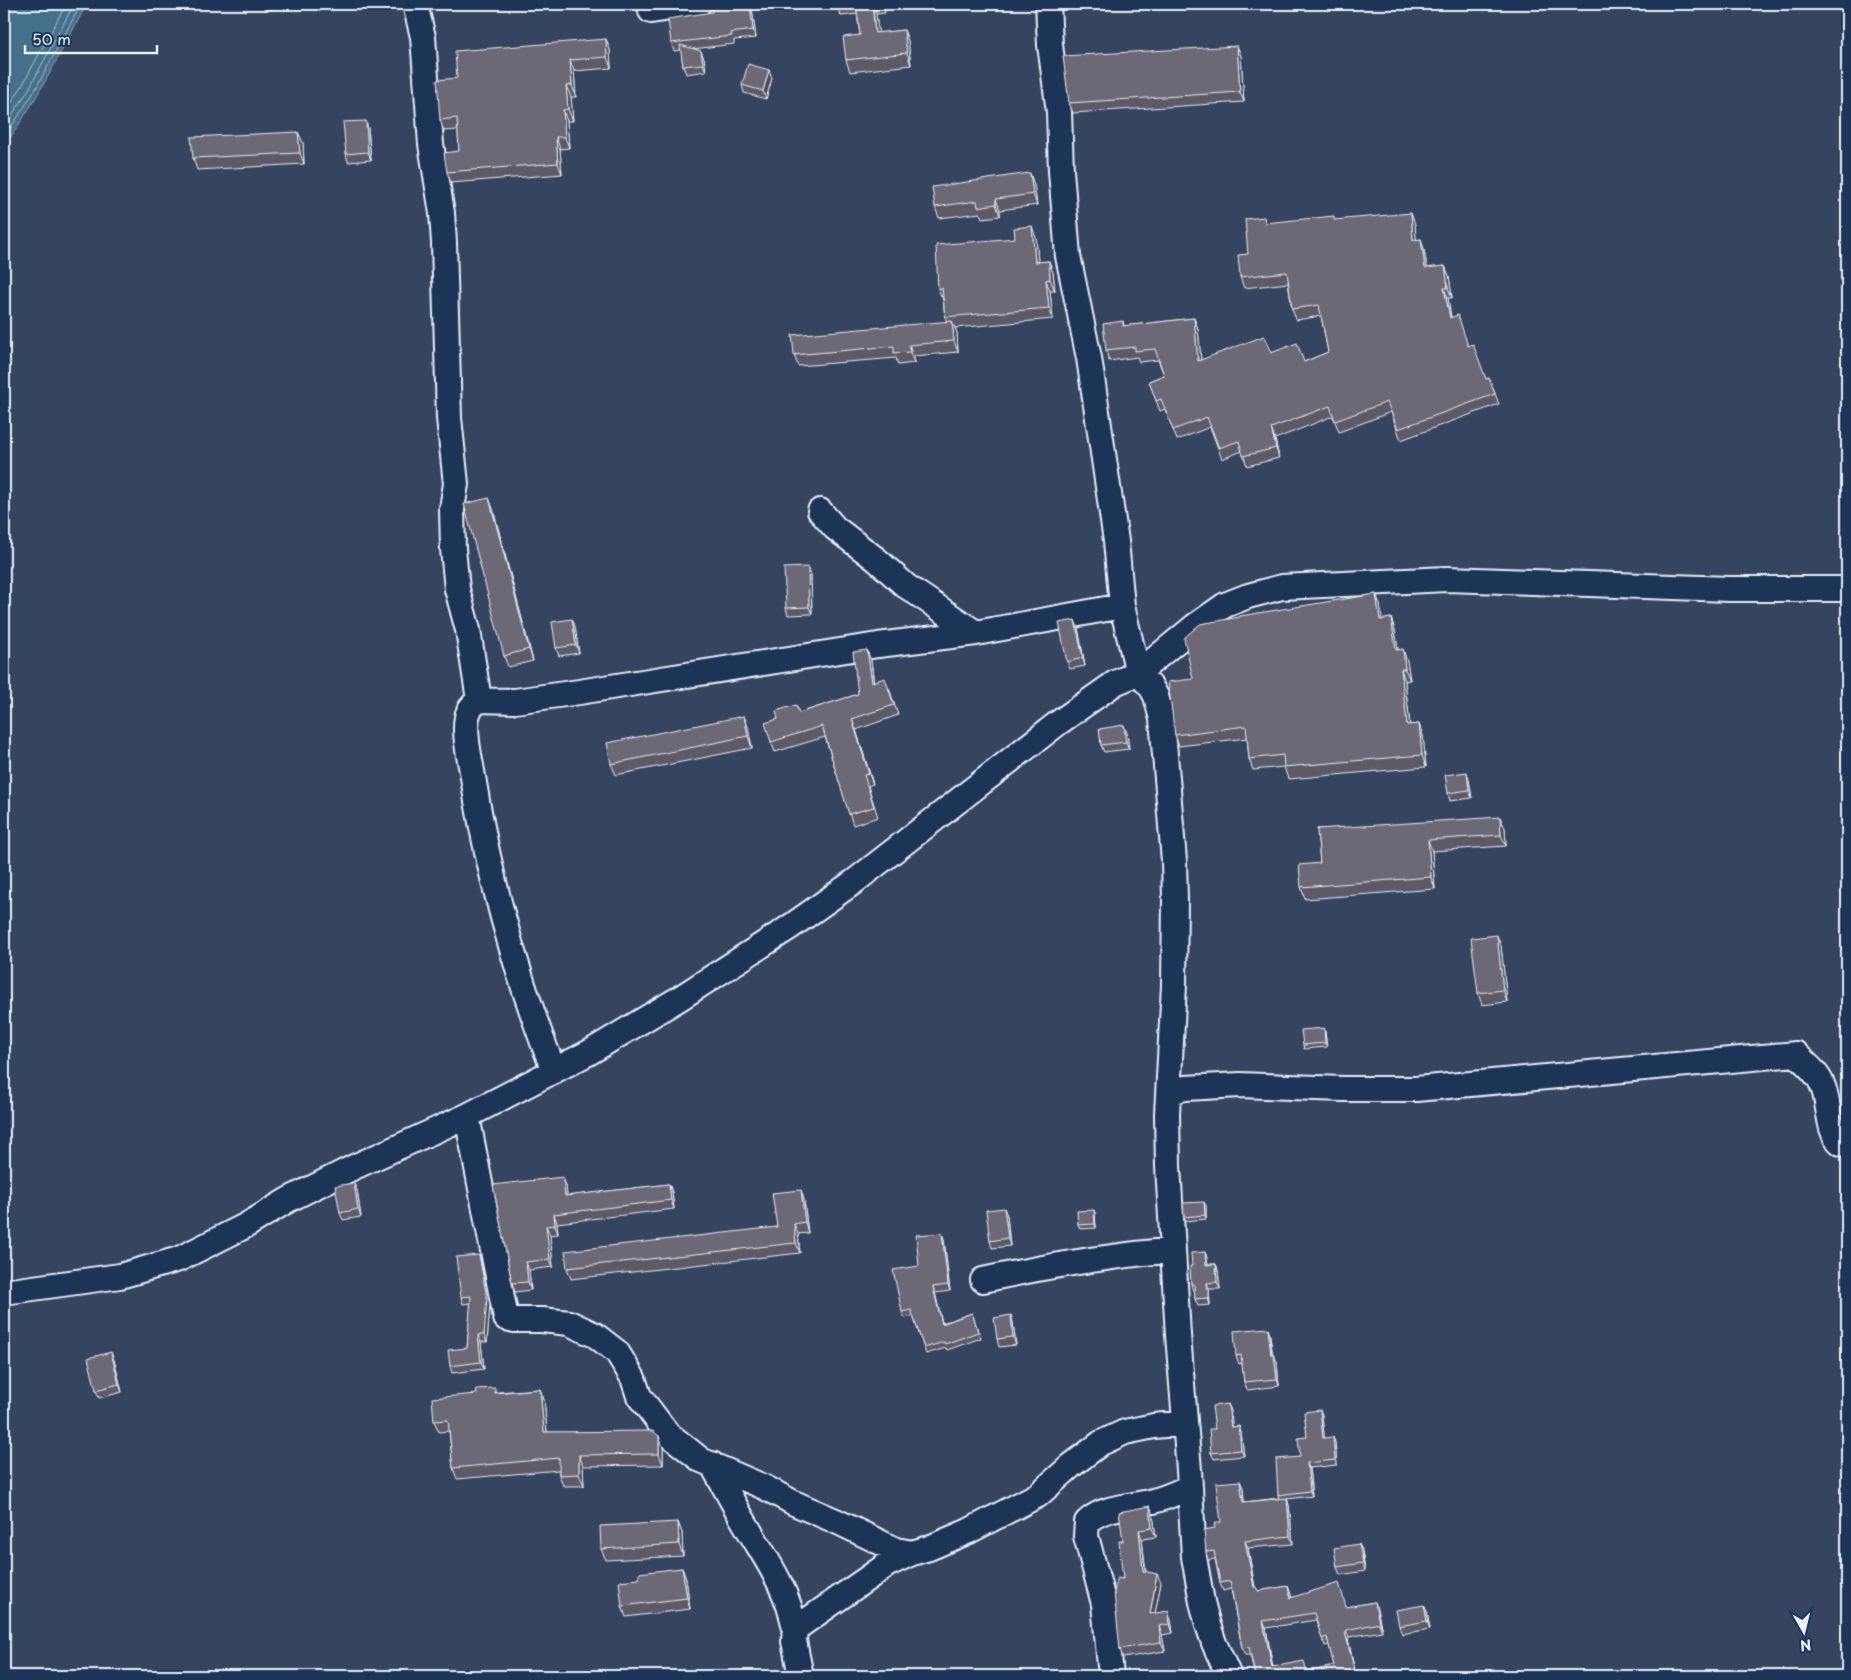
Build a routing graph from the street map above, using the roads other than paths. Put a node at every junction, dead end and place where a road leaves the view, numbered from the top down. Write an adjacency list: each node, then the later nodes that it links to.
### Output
1 (415, 4): 10 (street)
2 (698, 4): 4 (street)
3 (1048, 4): 7 (street)
4 (651, 11)
5 (820, 511): 8 (street)
6 (1847, 589): 9 (street)
7 (1122, 606): 8 (street); 9 (street)
8 (976, 633): 10 (street)
9 (1138, 673): 11 (street); 12 (street)
10 (479, 700): 11 (street)
11 (554, 1071): 13 (street)
12 (1169, 1092): 14 (street); 15 (street)
13 (467, 1116): 17 (street); 19 (street)
14 (1847, 1144)
15 (1173, 1250): 16 (street); 18 (street)
16 (983, 1280)
17 (4, 1292)
18 (1185, 1423): 20 (street); 21 (street)
19 (712, 1464): 21 (street); 22 (street)
20 (1190, 1487): 24 (street); 25 (street)
21 (912, 1553): 22 (street)
22 (795, 1629): 23 (street)
23 (801, 1676)
24 (1111, 1676)
25 (1225, 1676)

